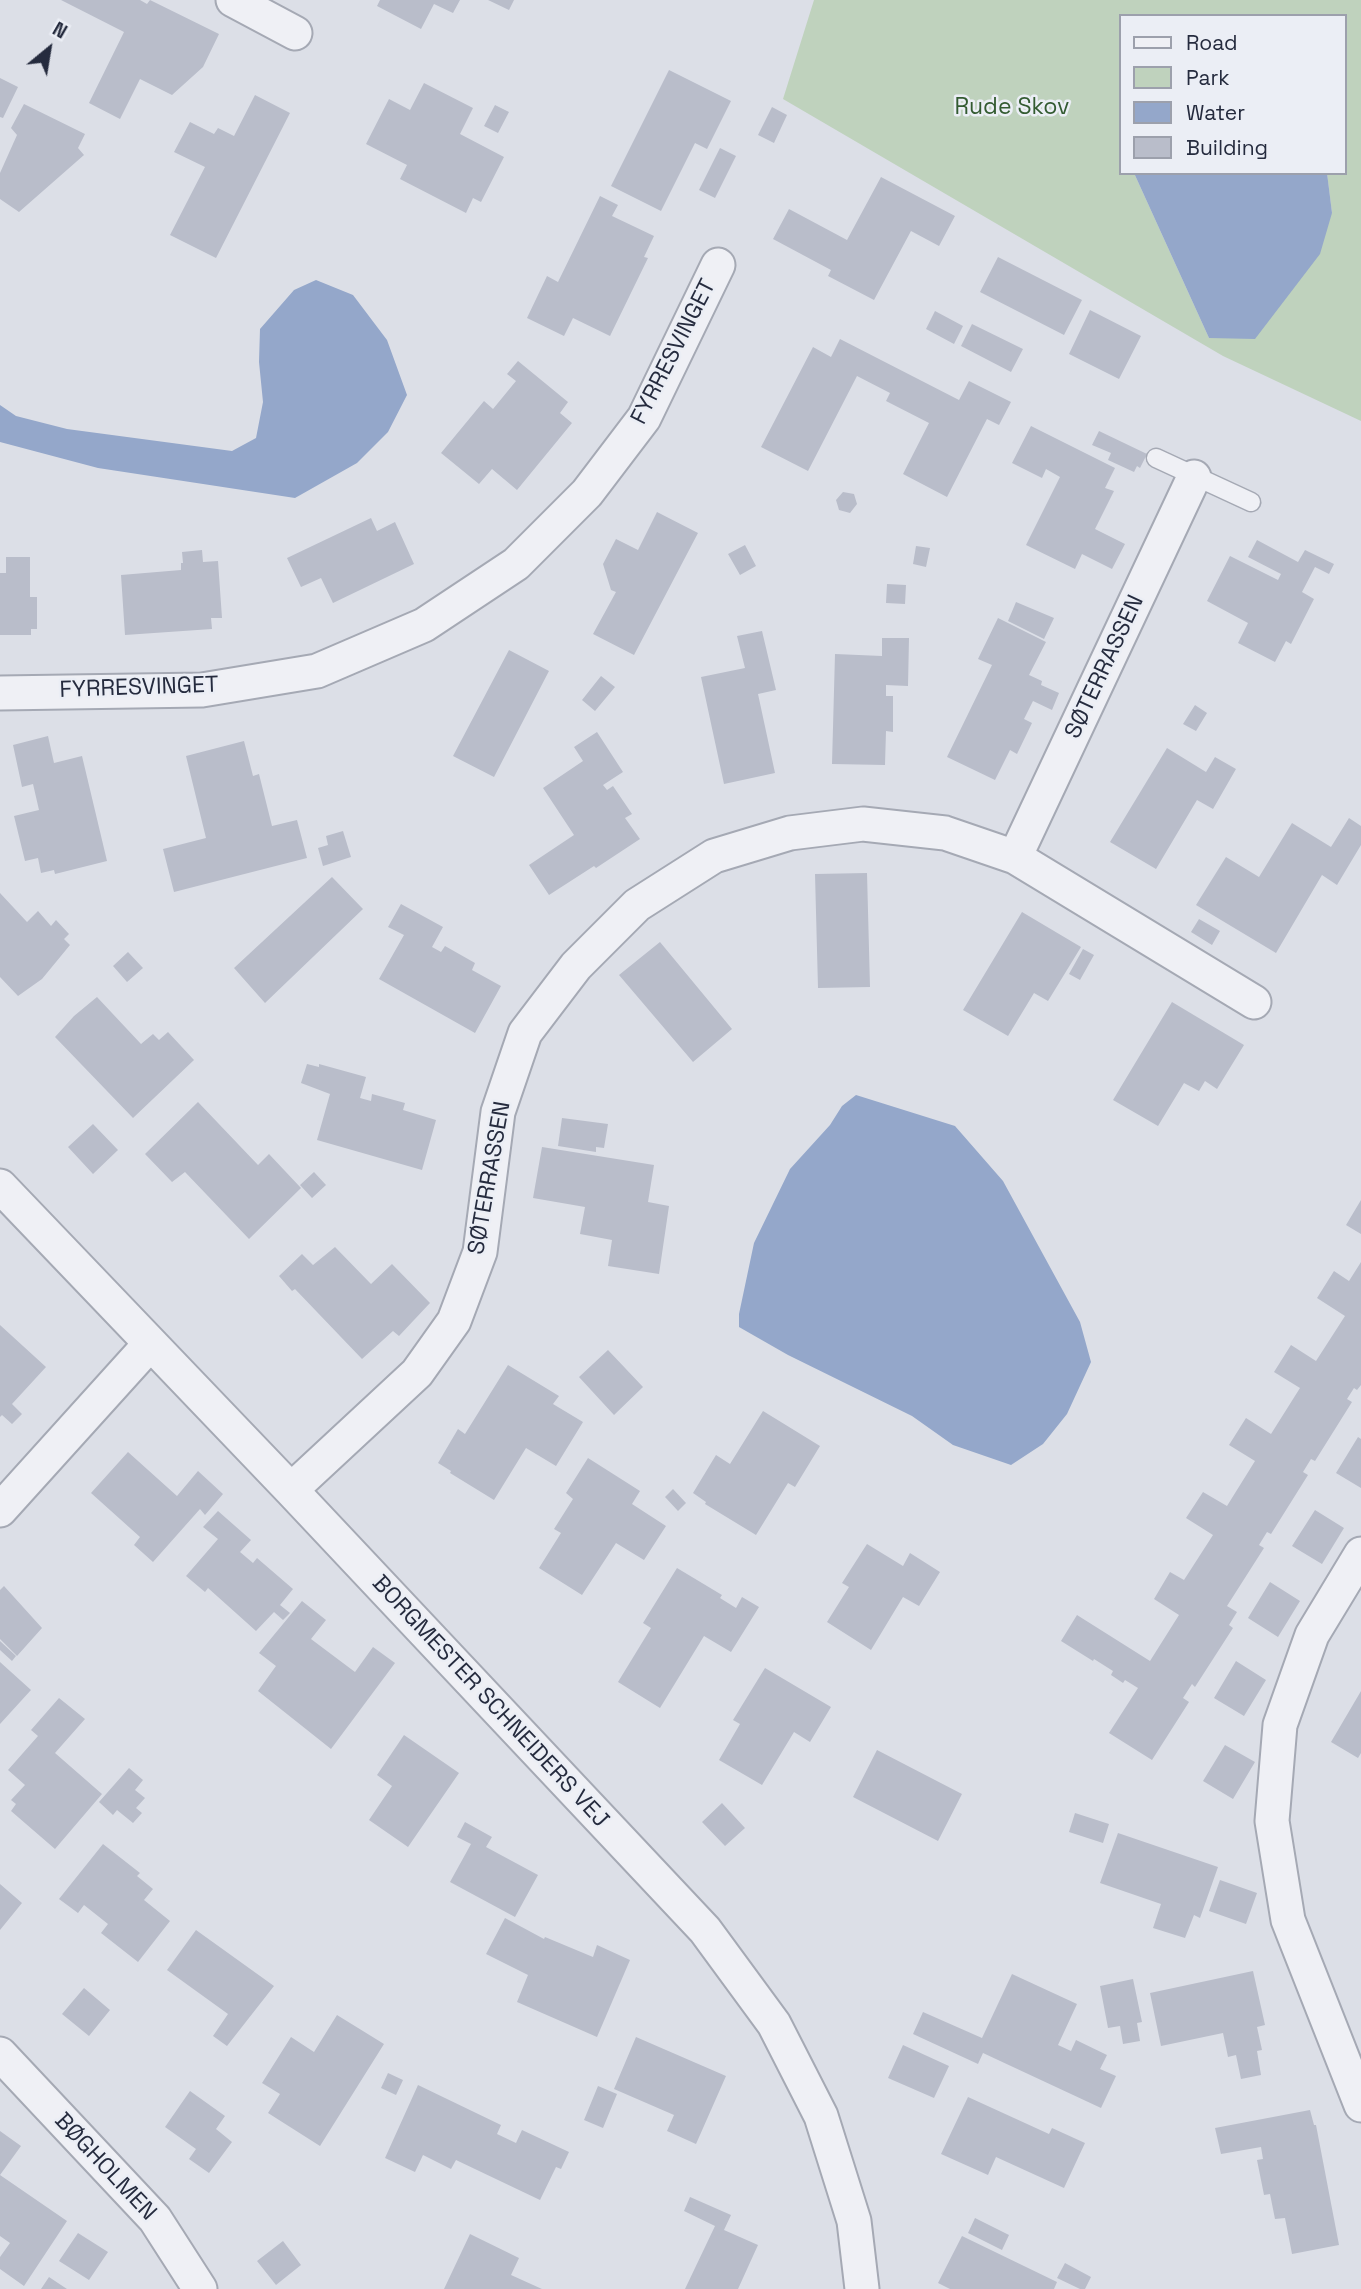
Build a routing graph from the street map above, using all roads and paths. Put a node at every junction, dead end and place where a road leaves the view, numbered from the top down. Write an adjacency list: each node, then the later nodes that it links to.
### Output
1 (233, 0): 2 (street)
2 (295, 33)
3 (718, 265): 7 (street, FYRRESVINGET)
4 (1156, 458): 5 (lane)
5 (1194, 477): 6 (lane); 8 (street, SØTERRASSEN)
6 (1251, 502)
7 (0, 693)
8 (1015, 857): 9 (street, SØTERRASSEN); 12 (street, SØTERRASSEN)
9 (1254, 1002)
10 (0, 1186): 11 (street, BORGMESTER SCHNEIDERS VEJ)
11 (150, 1345): 12 (street, BORGMESTER SCHNEIDERS VEJ); 13 (street)
12 (291, 1490): 18 (street, BORGMESTER SCHNEIDERS VEJ)
13 (0, 1510)
14 (1361, 1554): 16 (street)
15 (0, 2054): 17 (street, BØGHOLMEN)
16 (1361, 2105)
17 (200, 2289)
18 (862, 2289)

